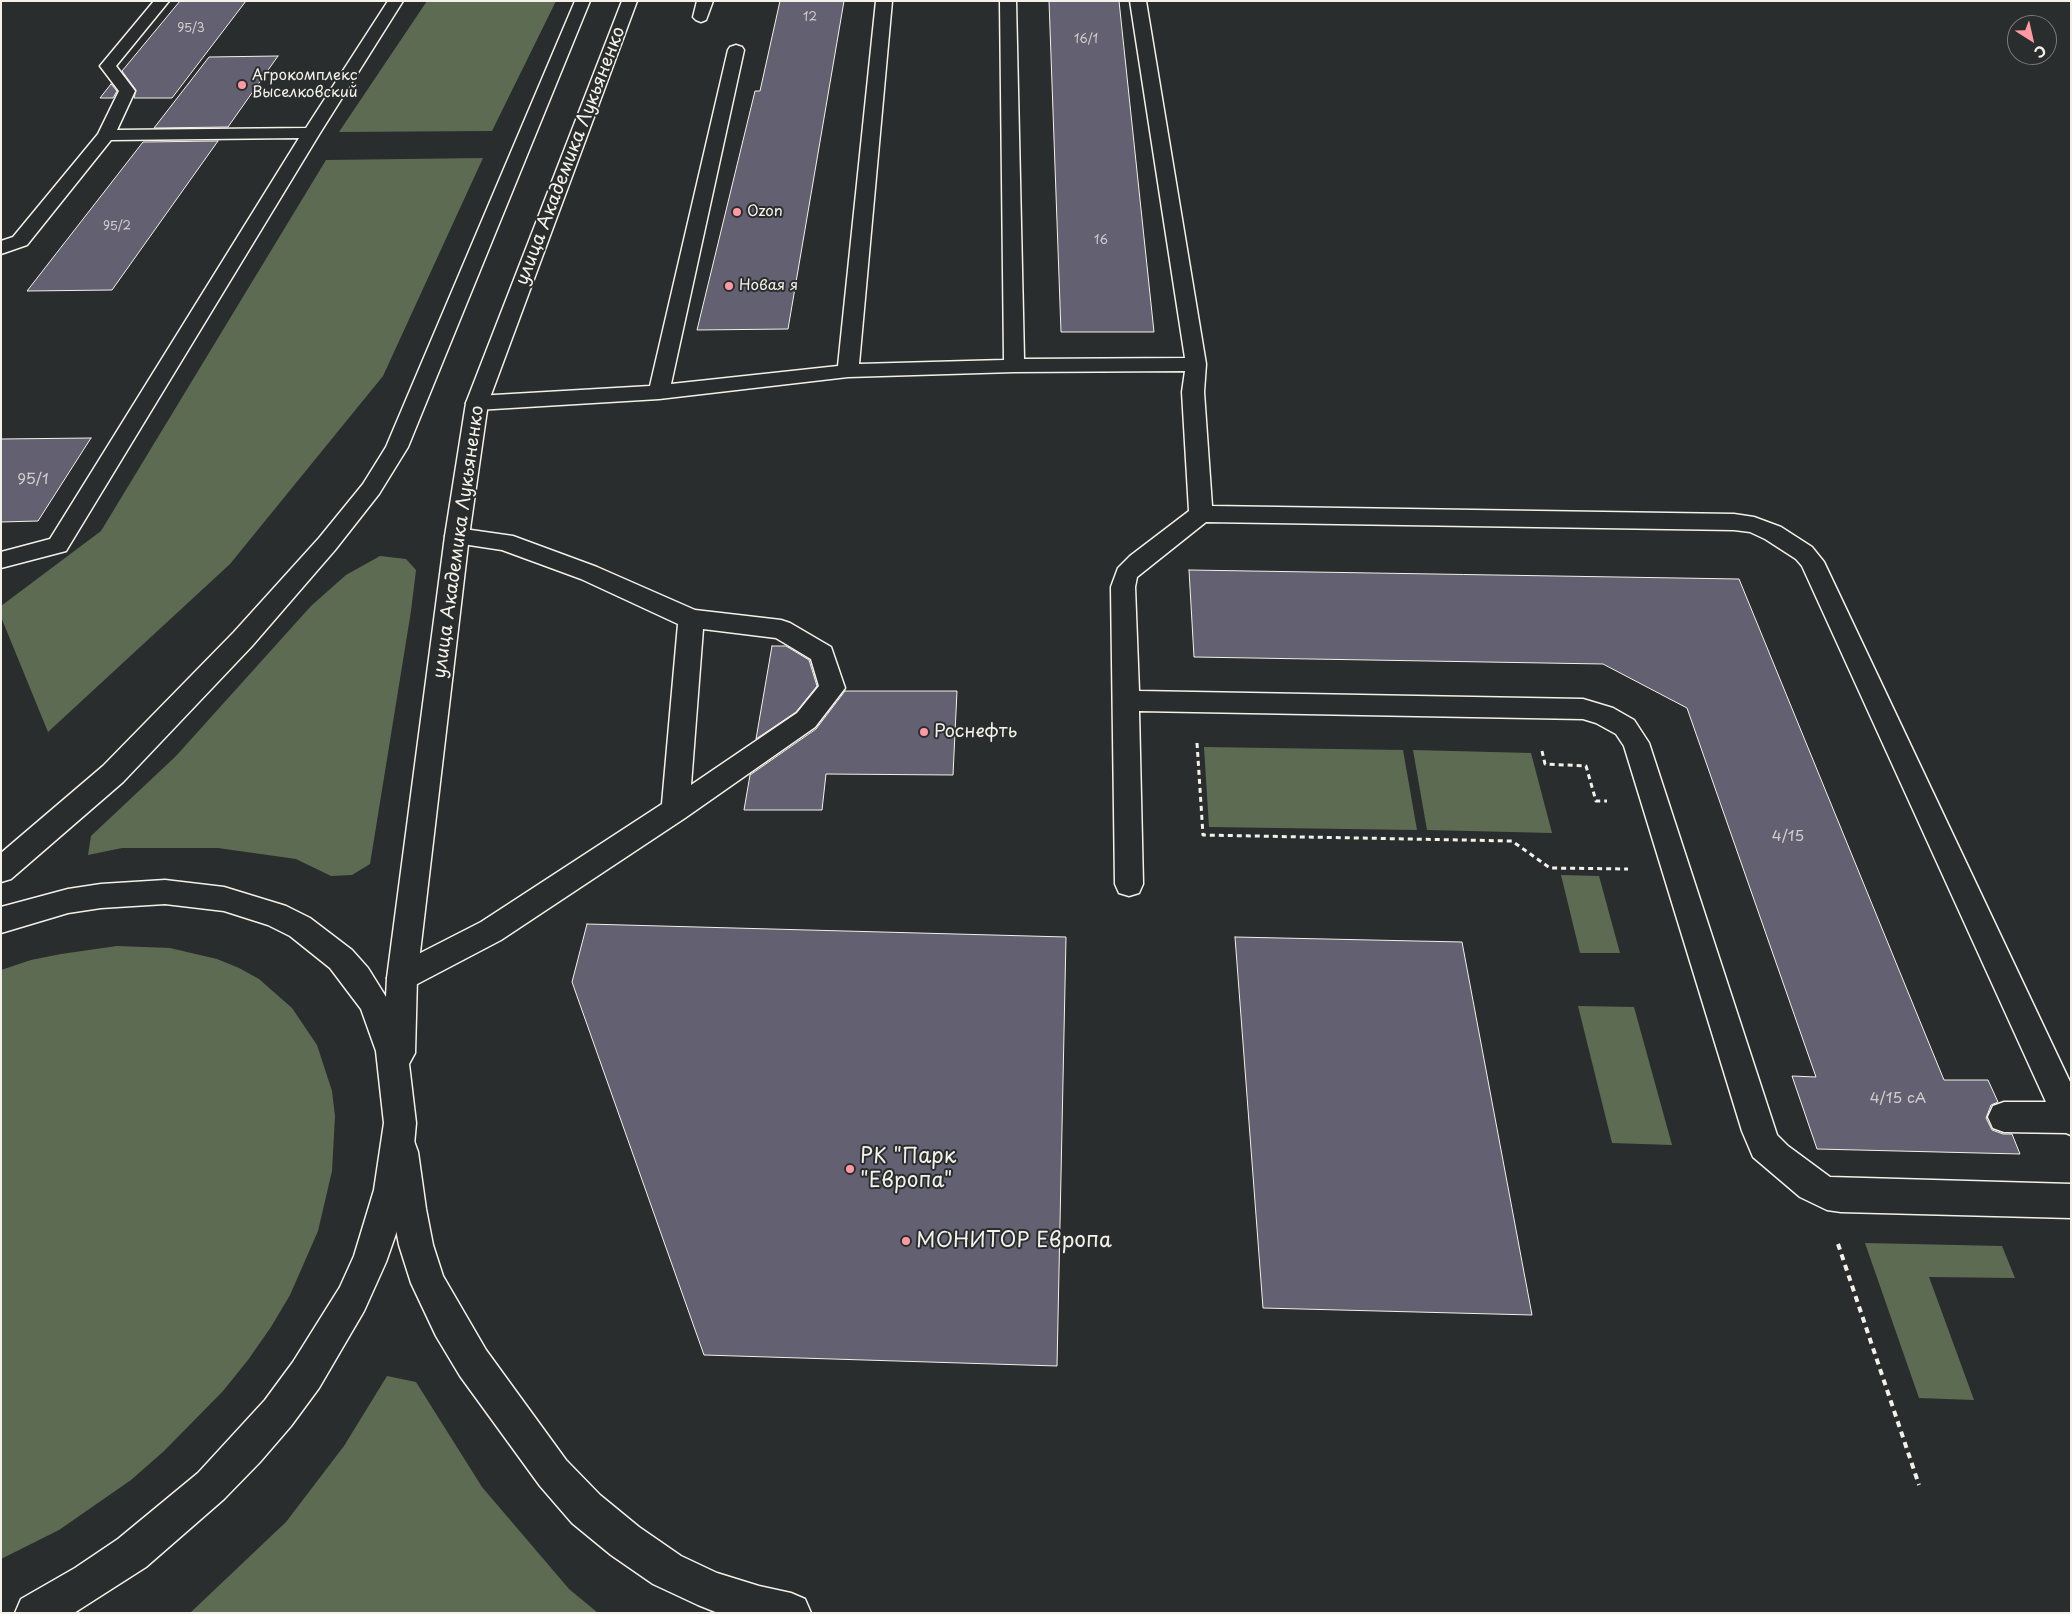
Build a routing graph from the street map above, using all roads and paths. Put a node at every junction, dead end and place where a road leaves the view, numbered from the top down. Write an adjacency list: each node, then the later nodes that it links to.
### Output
1 (162, 1): 12 (main road)
2 (396, 1): 11 (main road)
3 (583, 1): 29 (main road)
4 (630, 1): 18 (main road, улица Академика Лукьяненко)
5 (706, 1): 9 (main road)
6 (884, 1): 16 (main road)
7 (1008, 1): 15 (main road)
8 (1138, 1): 14 (main road)
9 (701, 17)
10 (736, 50): 17 (main road)
11 (311, 134): 12 (main road); 21 (main road)
12 (106, 135): 13 (main road)
13 (1, 248)
14 (1196, 364): 15 (main road); 19 (main road)
15 (1014, 366): 16 (main road)
16 (848, 371): 17 (main road)
17 (659, 392): 18 (main road)
18 (477, 403): 20 (main road, улица Академика Лукьяненко)
19 (1201, 514): 23 (main road); 35 (main road)
20 (457, 536): 22 (main road); 32 (main road, улица Академика Лукьяненко)
21 (1, 560)
22 (692, 619): 27 (main road); 27 (main road)
23 (1126, 701): 26 (main road); 30 (main road)
24 (1197, 738): 28 (path)
25 (1541, 746): 26 (path)
26 (1654, 802): 28 (main road)
27 (675, 810): 32 (main road)
28 (1675, 869): 37 (main road)
29 (1, 870)
30 (1129, 884)
31 (1, 920): 33 (main road)
32 (402, 978): 33 (main road, улица Академика Лукьяненко)
33 (398, 1079): 36 (main road)
34 (2004, 1117): 35 (main road)
35 (2070, 1119)
36 (400, 1123): 40 (main road); 41 (main road)
37 (1827, 1193): 38 (main road); 39 (path)
38 (2071, 1201)
39 (1919, 1485)
40 (35, 1613)
41 (791, 1613)

